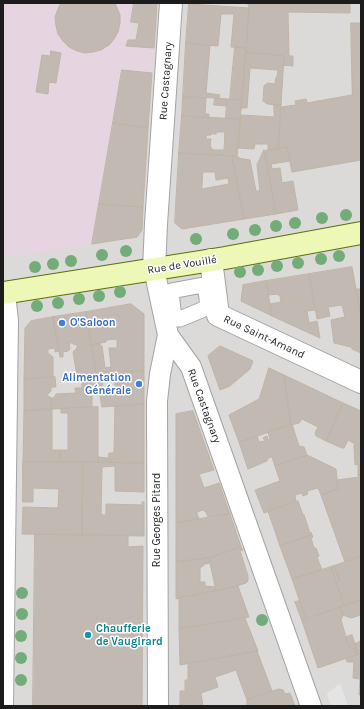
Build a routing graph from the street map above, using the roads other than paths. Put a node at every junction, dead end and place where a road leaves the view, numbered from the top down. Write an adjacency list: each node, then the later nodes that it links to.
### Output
1 (172, 3): 4 (street, Rue Castagnary)
2 (361, 233): 3 (main road, Rue de Vouillé)
3 (210, 260): 4 (main road, Rue de Vouillé); 7 (street, Rue Saint-Amand)
4 (154, 269): 5 (main road, Rue de Vouillé); 6 (street, Rue Castagnary)
5 (4, 293): 8 (street)
6 (168, 335): 9 (street, Rue Georges Pitard); 10 (street, Rue Castagnary)
7 (361, 382)
8 (3, 706)
9 (158, 706)
10 (311, 706)

